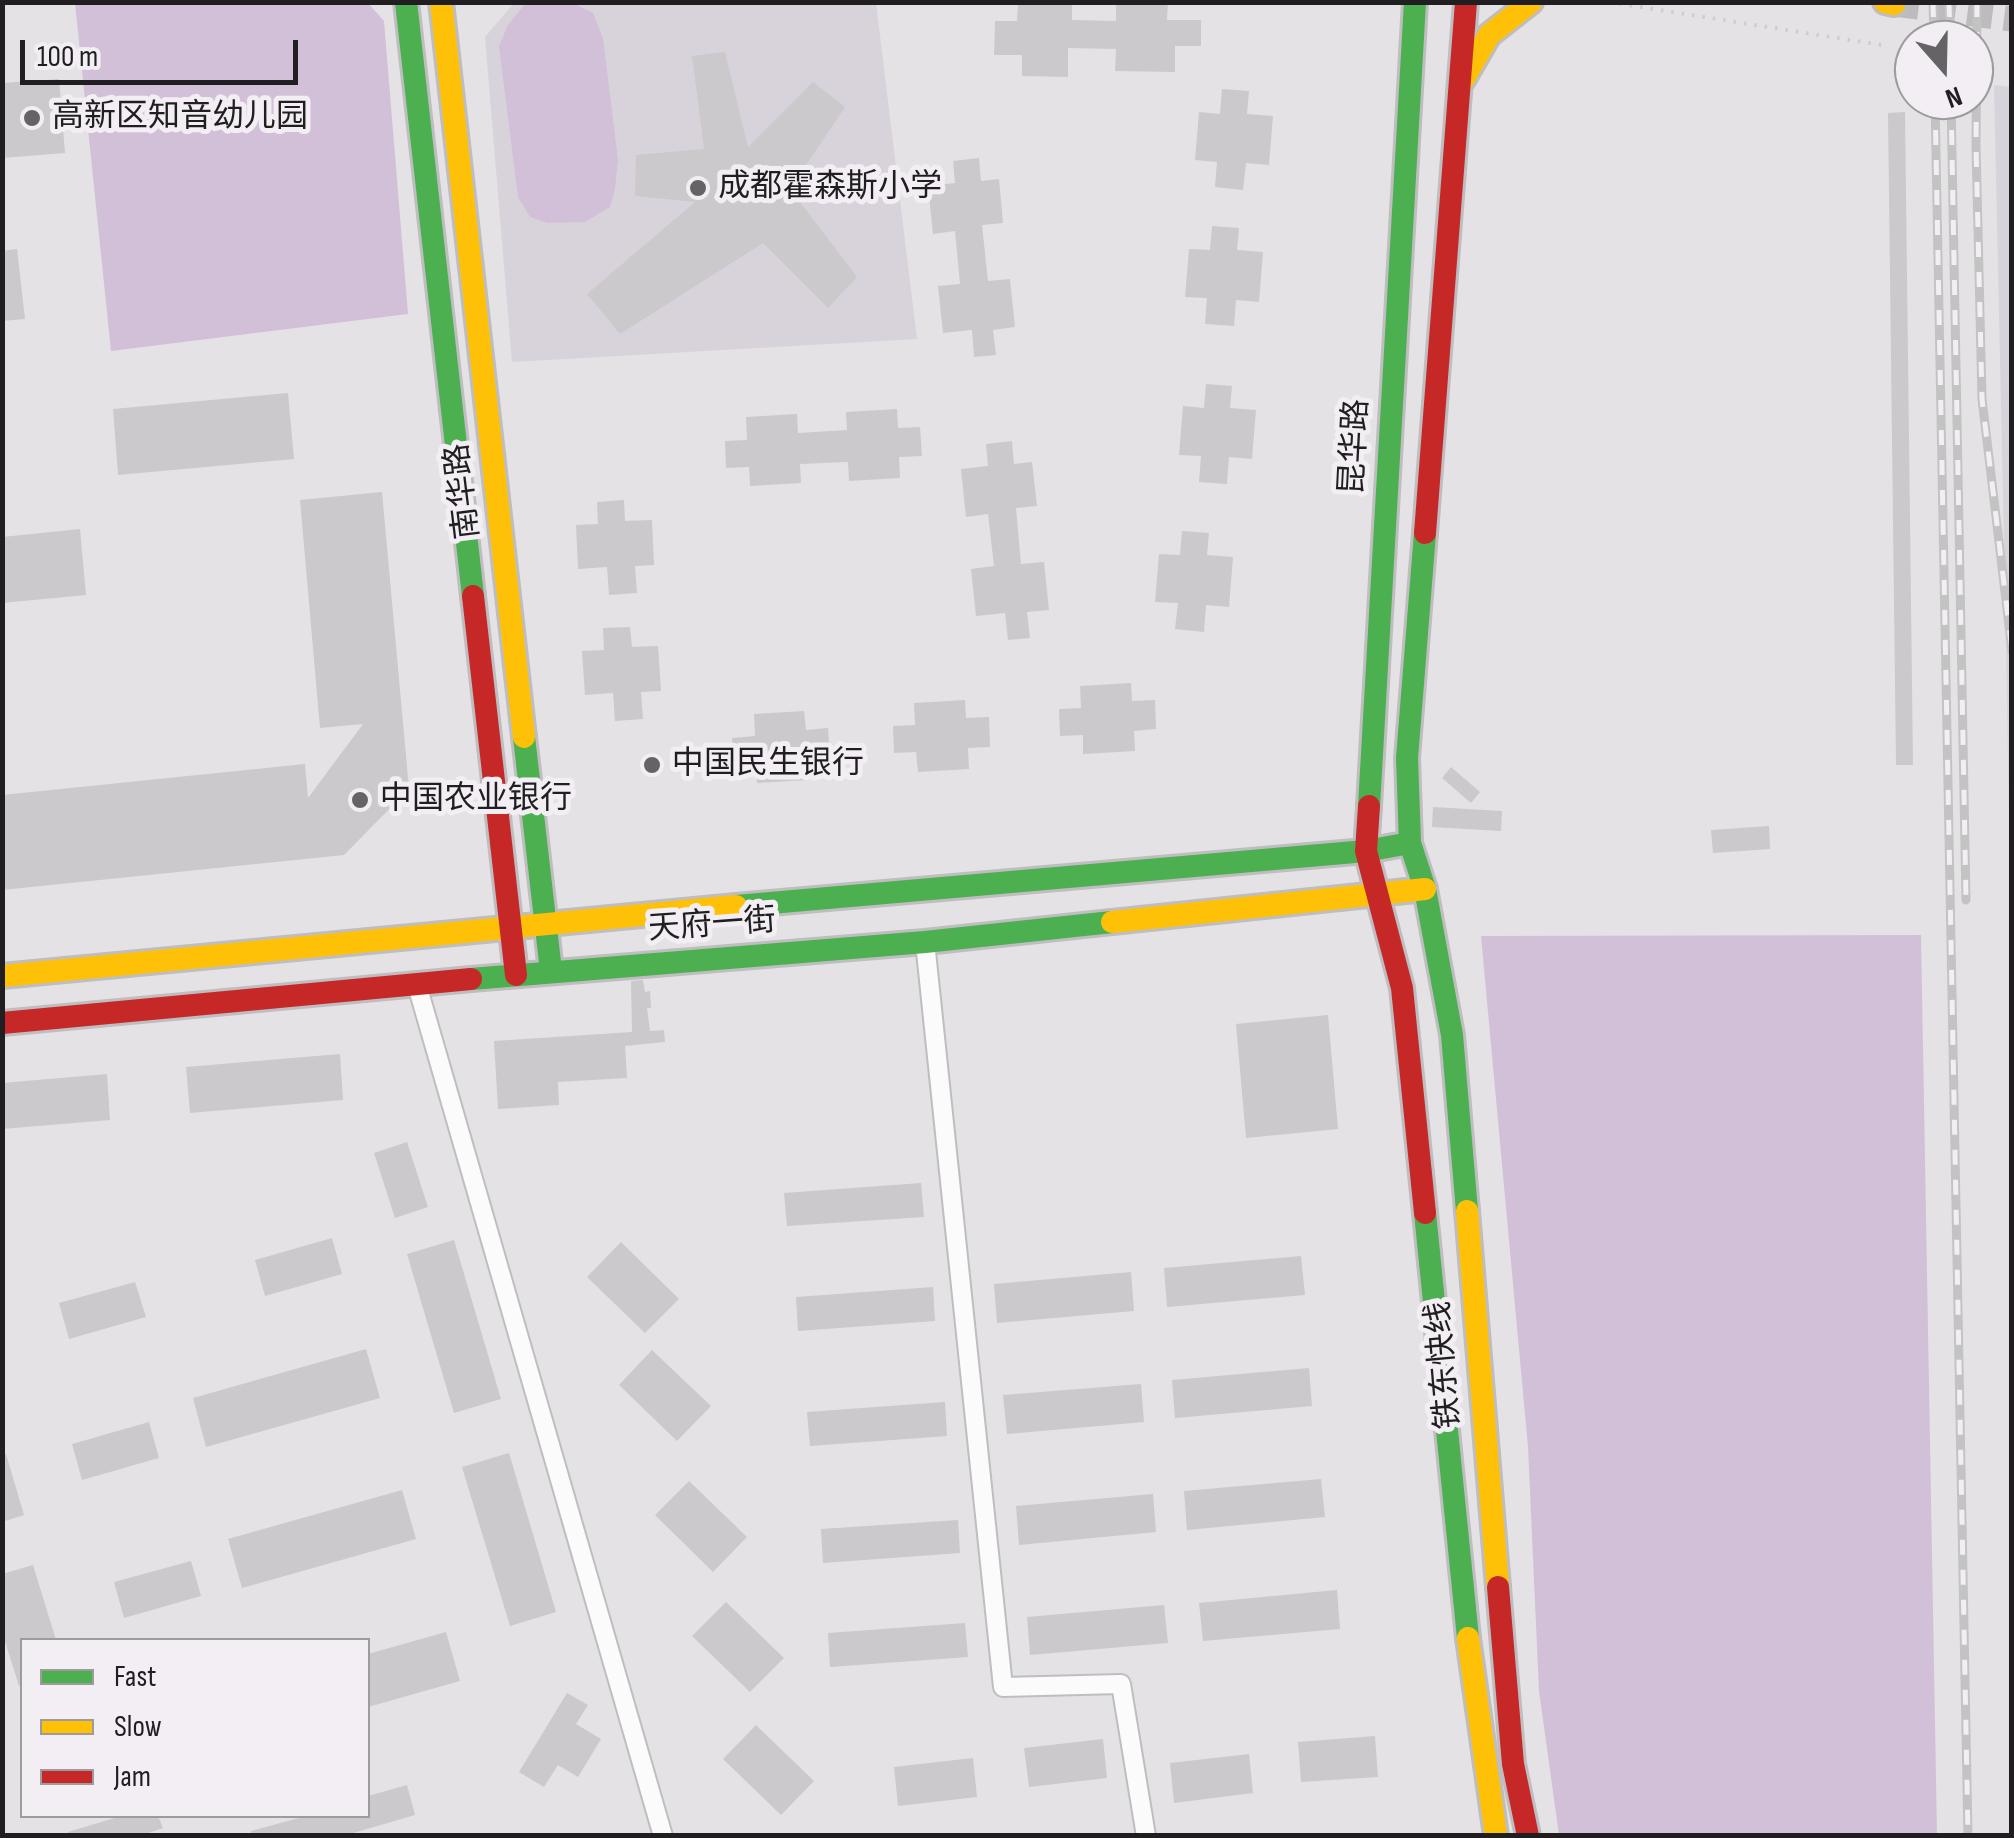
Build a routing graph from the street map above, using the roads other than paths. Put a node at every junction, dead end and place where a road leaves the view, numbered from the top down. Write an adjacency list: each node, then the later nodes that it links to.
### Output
1 (406, 2): 14 (main road)
2 (440, 2): 13 (main road, 南华路)
3 (1415, 2): 10 (main road, 昆华路)
4 (1466, 2): 8 (main road)
5 (1531, 2): 8 (main road)
6 (1885, 2): 7 (main road)
7 (1894, 4)
8 (1461, 84): 9 (main road)
9 (1410, 843): 10 (main road, 天府一街); 11 (main road)
10 (1366, 851): 12 (main road, 昆华路); 13 (main road, 天府一街)
11 (1426, 889): 12 (main road, 天府一街); 21 (main road, 铁东快线)
12 (1377, 894): 15 (main road, 天府一街); 24 (main road, 铁东快线)
13 (546, 924): 14 (main road, 天府一街); 16 (main road, 南华路)
14 (511, 926): 17 (main road); 18 (main road, 天府一街)
15 (925, 942): 16 (main road, 天府一街); 23 (street)
16 (551, 971): 17 (main road, 天府一街)
17 (516, 975): 19 (main road, 天府一街)
18 (2, 976)
19 (417, 984): 20 (main road, 天府一街); 22 (street)
20 (2, 1023)
21 (1523, 1835)
22 (663, 1836)
23 (1146, 1836)
24 (1496, 1836)

